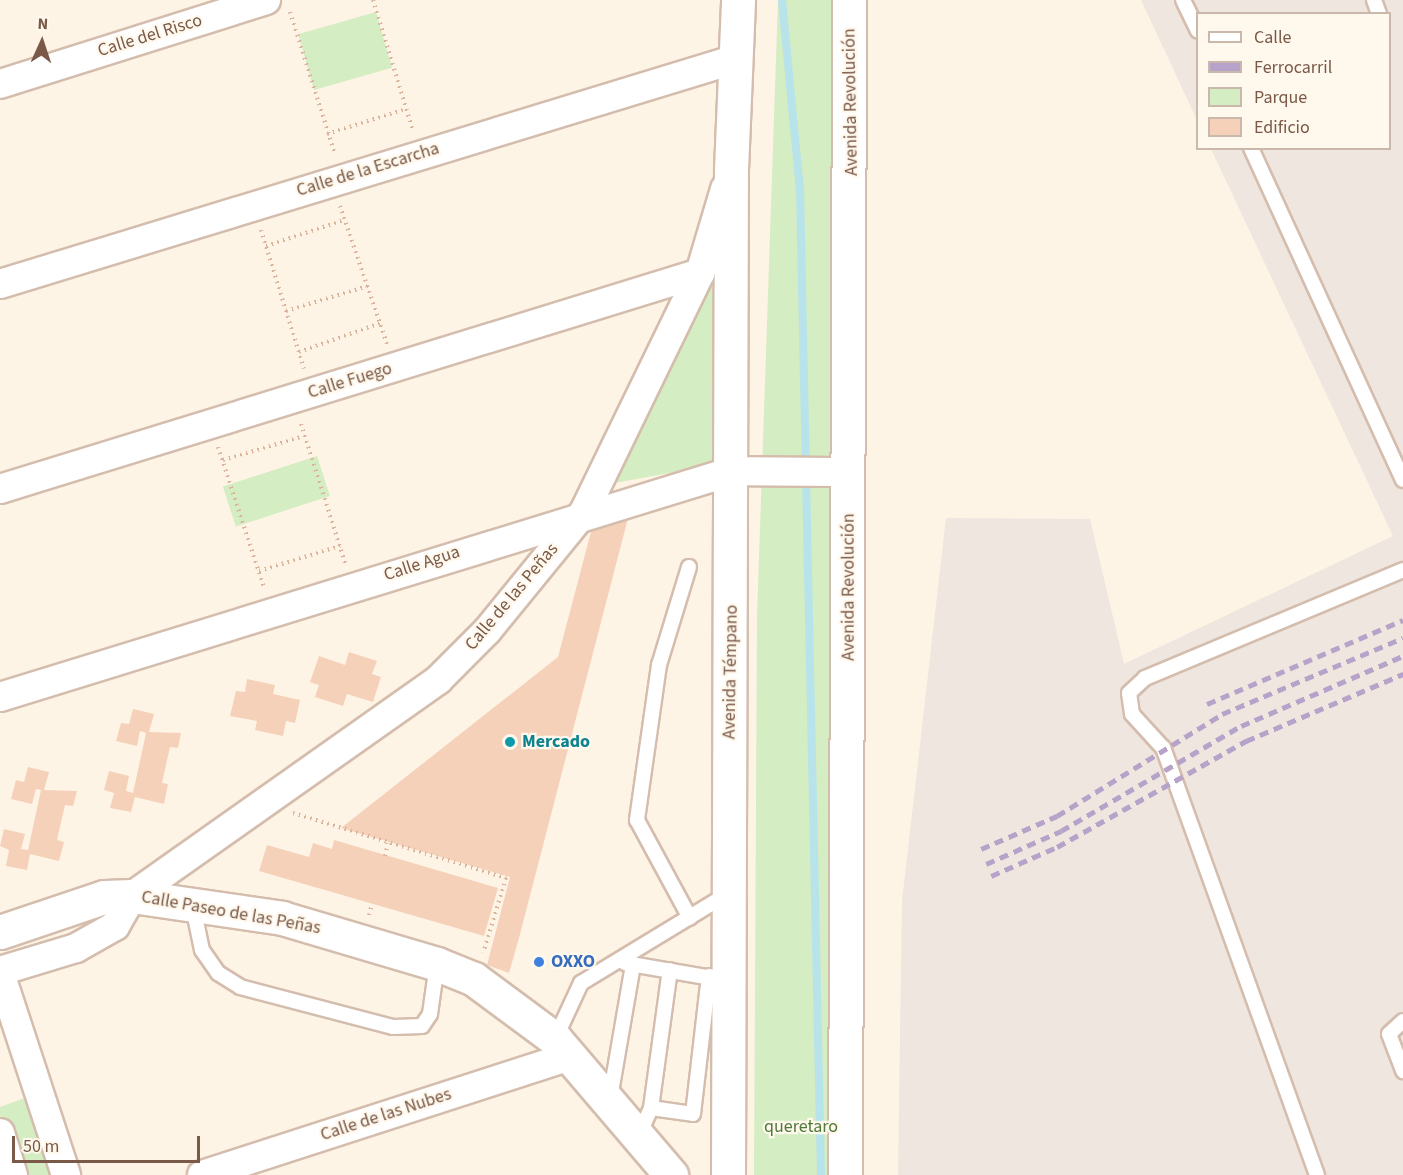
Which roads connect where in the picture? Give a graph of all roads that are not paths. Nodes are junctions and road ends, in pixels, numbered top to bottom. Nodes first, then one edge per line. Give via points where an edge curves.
1 (266, 0) edge
2 (738, 0) edge
3 (849, 0) edge
4 (1183, 0) edge
5 (1196, 29) edge
6 (736, 59) junction
7 (0, 84) edge
8 (1252, 150) edge
9 (731, 169) junction
10 (700, 273) junction
11 (0, 284) edge
12 (733, 471) junction
13 (836, 472) junction
14 (1403, 480) edge
15 (0, 489) edge
16 (584, 512) junction
17 (689, 567) dead end
18 (1403, 570) edge
19 (0, 697) edge
20 (729, 894) junction
21 (132, 896) junction
22 (193, 907) junction
23 (690, 918) junction
24 (0, 932) edge
25 (616, 962) junction
26 (437, 964) junction
27 (633, 965) junction
28 (670, 970) junction
29 (0, 972) edge
30 (718, 979) junction
31 (1403, 1021) edge
32 (563, 1047) junction
33 (1403, 1071) edge
34 (609, 1101) junction
35 (645, 1122) junction
36 (0, 1134) edge
37 (13, 1175) edge
38 (66, 1175) edge
39 (202, 1175) edge
40 (671, 1175) edge
41 (728, 1175) edge
42 (845, 1175) edge
43 (1317, 1175) edge

1 - 7 street, Calle del Risco
2 - 6 main road, Avenida Témpano
3 - 13 main road, Avenida Revolución
4 - 5 lane
6 - 9 main road, Avenida Témpano
6 - 11 street, Calle de la Escarcha via 343,176
8 - 14 lane
9 - 10 street, Calle de las Peñas
9 - 12 main road, Avenida Témpano
10 - 15 street, Calle Fuego
10 - 16 street, Calle de las Peñas
12 - 13 street, Calle Agua via 767,468
12 - 16 street, Calle Agua
12 - 20 main road, Avenida Témpano
13 - 42 main road, Avenida Revolución
16 - 19 street, Calle Agua
16 - 21 street, Calle de las Peñas via 487,630 438,680 268,805
17 - 23 lane via 659,665 637,820
18 - 43 lane via 1145,678 1129,693 1132,714 1163,748
20 - 23 lane
20 - 30 main road, Avenida Témpano
21 - 22 main road, Calle Paseo de las Peñas
21 - 24 main road, Calle Paseo de las Peñas via 104,897
21 - 29 street, Calle Paseo de las Peñas via 115,926 86,944
22 - 26 main road, Calle Paseo de las Peñas via 282,918
22 - 26 lane via 201,950 218,973 240,987 393,1027 422,1026 430,1014
23 - 25 lane
25 - 27 lane
25 - 32 lane via 580,983
26 - 32 main road, Calle Paseo de las Peñas via 474,979
27 - 28 lane
27 - 34 lane
28 - 30 lane
28 - 35 lane
29 - 38 street
30 - 35 lane via 693,1114
30 - 41 main road, Avenida Témpano
31 - 33 lane via 1389,1034
32 - 34 main road, Calle Paseo de las Peñas
32 - 39 street, Calle de las Nubes
34 - 35 main road, Calle Paseo de las Peñas
35 - 40 main road, Calle Paseo de las Peñas
36 - 37 street

